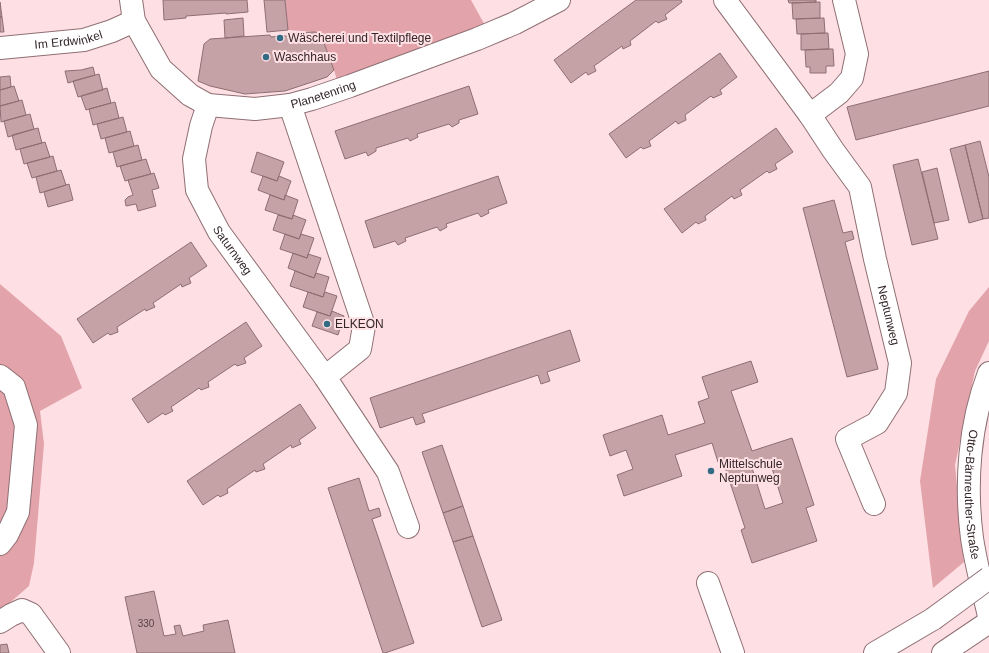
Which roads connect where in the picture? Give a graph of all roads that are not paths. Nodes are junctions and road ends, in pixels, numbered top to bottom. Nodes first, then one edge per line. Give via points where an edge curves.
1 (131, 0) edge
2 (559, 0) edge
3 (725, 0) edge
4 (844, 0) edge
5 (134, 21) junction
6 (0, 48) edge
7 (208, 105) junction
8 (290, 105) junction
9 (810, 115) junction
10 (989, 373) edge
11 (0, 376) edge
12 (324, 377) junction
13 (874, 504) dead end
14 (408, 527) dead end
15 (2, 536) edge
16 (989, 578) edge
17 (708, 583) dead end
18 (989, 616) edge
19 (0, 622) edge
20 (989, 622) edge
21 (59, 653) edge
22 (733, 653) edge
23 (875, 653) edge
24 (943, 653) edge

1 - 5 street, Planetenring
2 - 8 street, Planetenring via 477,39 350,86
3 - 9 street, Neptunweg
4 - 9 street via 857,54 852,78 839,93
5 - 6 street, Im Erdwinkel via 112,32 84,40
5 - 7 street, Planetenring via 160,69 190,95
7 - 8 street, Planetenring via 255,109
7 - 12 street, Saturnweg via 194,159 197,190 218,232
8 - 12 street via 364,326 360,349
9 - 13 street, Neptunweg via 860,187 900,363 896,394 877,423 847,439
10 - 18 street, Otto-Bärnreuther-Straße via 973,434 969,484 972,539
11 - 15 street via 14,387 26,425 18,512
12 - 14 street, Saturnweg via 388,472
16 - 23 street, bridge via 933,619
17 - 22 street
19 - 21 street via 22,610 31,614
20 - 24 street

